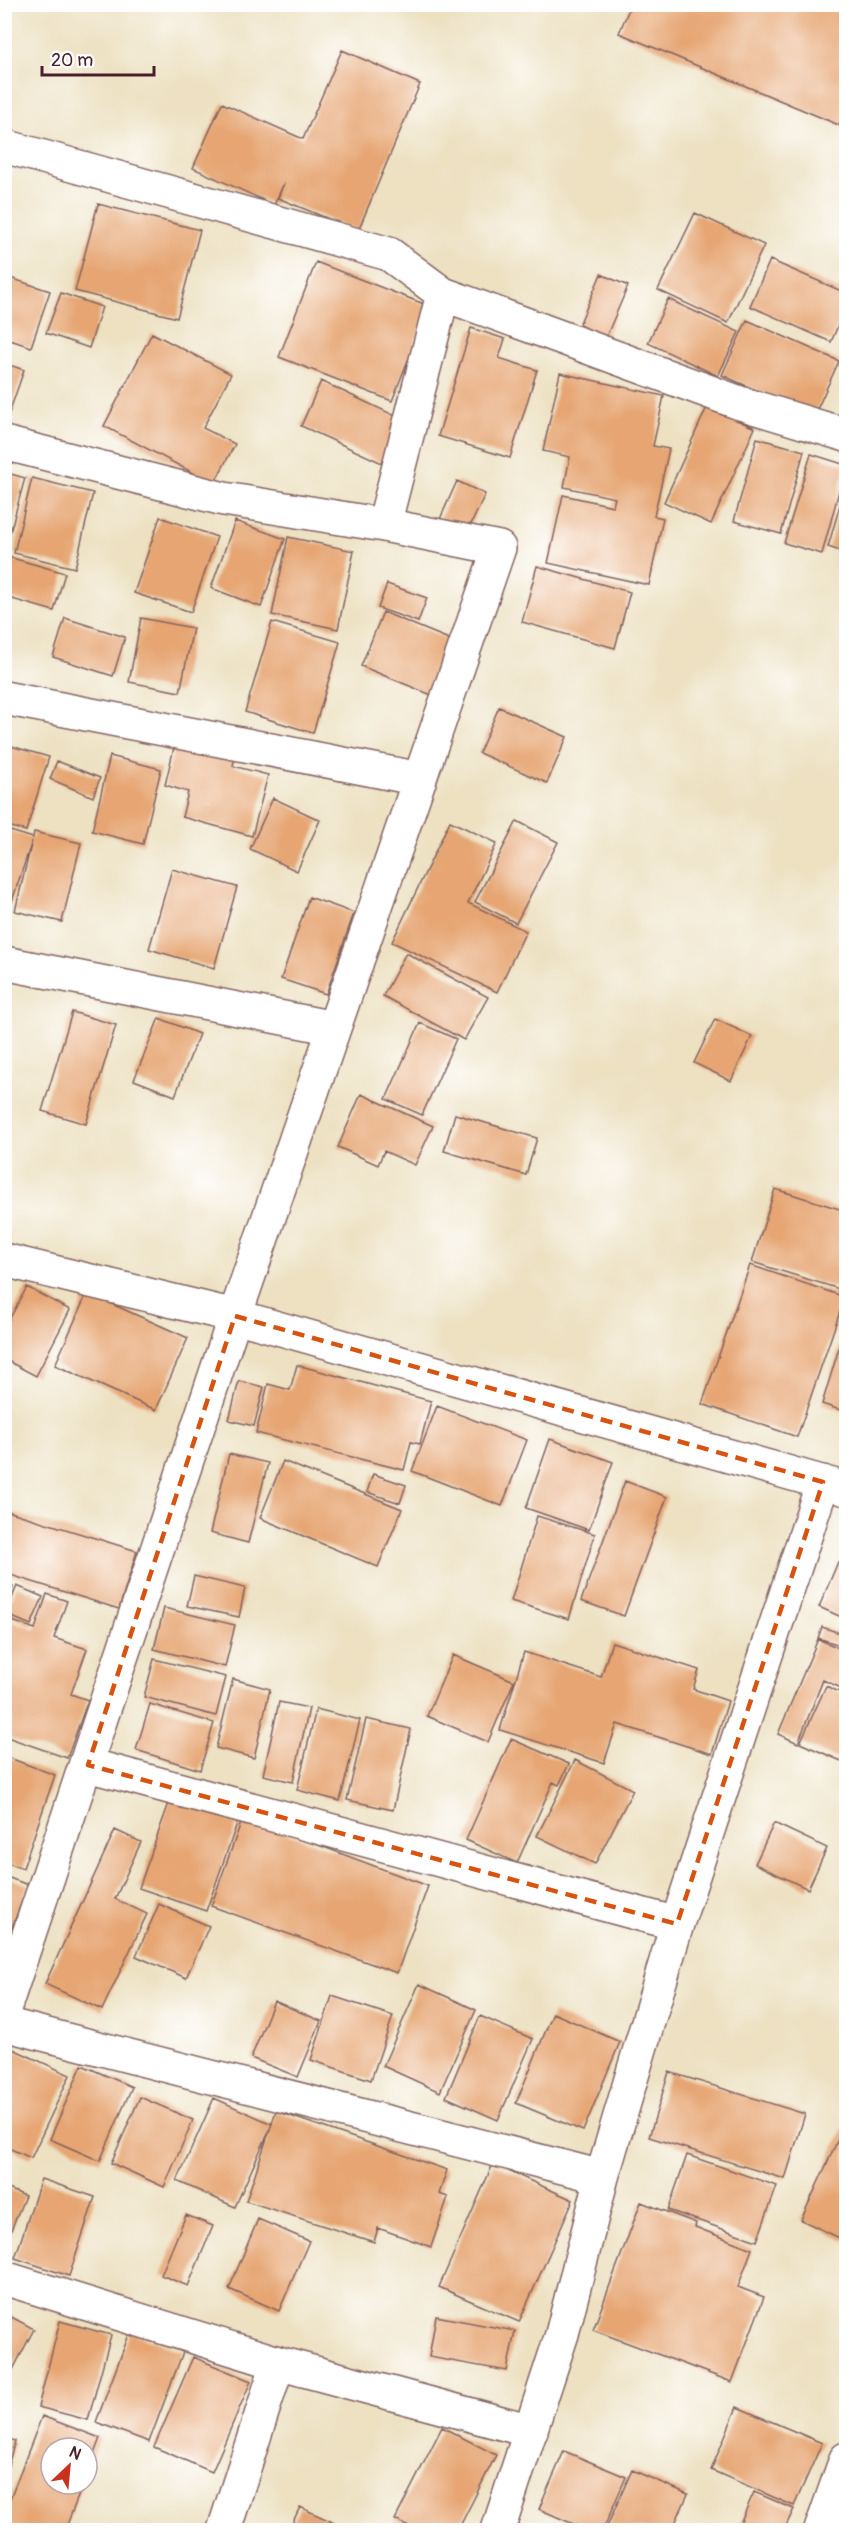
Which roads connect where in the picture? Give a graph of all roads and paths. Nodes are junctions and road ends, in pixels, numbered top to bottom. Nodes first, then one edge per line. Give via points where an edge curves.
1 (4, 146) edge
2 (443, 294) junction
3 (846, 435) edge
4 (4, 443) edge
5 (384, 525) junction
6 (4, 698) edge
7 (420, 779) junction
8 (4, 963) edge
9 (334, 1028) junction
10 (4, 1260) edge
11 (236, 1316) junction
12 (835, 1485) edge
13 (88, 1765) junction
14 (677, 1924) junction
15 (4, 2008) edge
16 (4, 2024) edge
17 (602, 2177) junction
18 (4, 2278) edge
19 (278, 2363) junction
20 (531, 2431) junction
21 (846, 2458) edge
22 (224, 2530) edge
23 (498, 2530) edge
24 (821, 2530) edge

1 - 2 street via 389,254
2 - 3 street via 740,403
2 - 5 street
4 - 5 street via 224,499
5 - 7 street via 499,548
6 - 7 street
7 - 9 street
8 - 9 street
9 - 11 street
10 - 11 street
11 - 12 street
11 - 13 street
12 - 14 street
13 - 14 street
13 - 15 street
14 - 17 street
16 - 17 street
17 - 20 street via 562,2334
18 - 19 street
19 - 20 street
19 - 22 street
20 - 23 street
21 - 24 street

